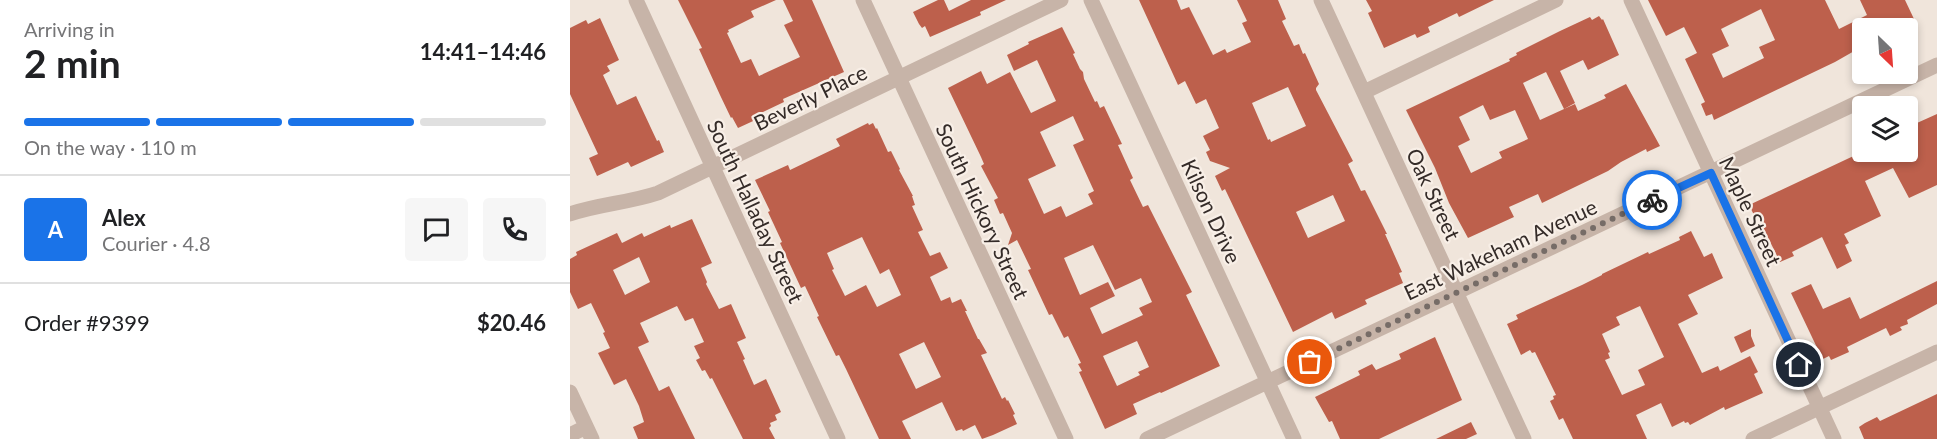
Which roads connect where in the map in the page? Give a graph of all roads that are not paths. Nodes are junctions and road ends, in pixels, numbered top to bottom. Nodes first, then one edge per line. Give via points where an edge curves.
1 (636, 0) edge
2 (863, 0) edge
3 (1061, 0) edge
4 (1091, 0) edge
5 (1321, 0) edge
6 (1556, 0) edge
7 (1631, 0) edge
8 (1937, 64) edge
9 (899, 78) junction
10 (1364, 92) junction
11 (712, 168) junction
12 (1711, 173) junction
13 (570, 214) edge
14 (1456, 292) junction
15 (1937, 352) edge
16 (1268, 382) junction
17 (570, 392) edge
18 (1819, 408) junction
19 (589, 433) edge
20 (570, 435) edge
21 (838, 439) edge
22 (1066, 439) edge
23 (1147, 439) edge
24 (1294, 439) edge
25 (1524, 439) edge
26 (1754, 439) edge
27 (1834, 439) edge

1 - 11 street, South Halladay Street
2 - 9 street, South Hickory Street
3 - 9 street, Beverly Place
4 - 16 street, Kilson Drive
5 - 10 street, Oak Street
6 - 10 street
7 - 12 street, Maple Street
8 - 12 street, East Wakeham Avenue
9 - 11 street, Beverly Place
9 - 22 street, South Hickory Street
10 - 14 street, Oak Street
11 - 13 street, Beverly Place via 658,193
11 - 21 street, South Halladay Street
12 - 14 street, East Wakeham Avenue
12 - 18 street, Maple Street
14 - 16 street, East Wakeham Avenue
14 - 25 street, Oak Street
15 - 18 street
16 - 23 street, East Wakeham Avenue
16 - 24 street, Kilson Drive
17 - 19 street
18 - 26 street
18 - 27 street, Maple Street
19 - 20 street

